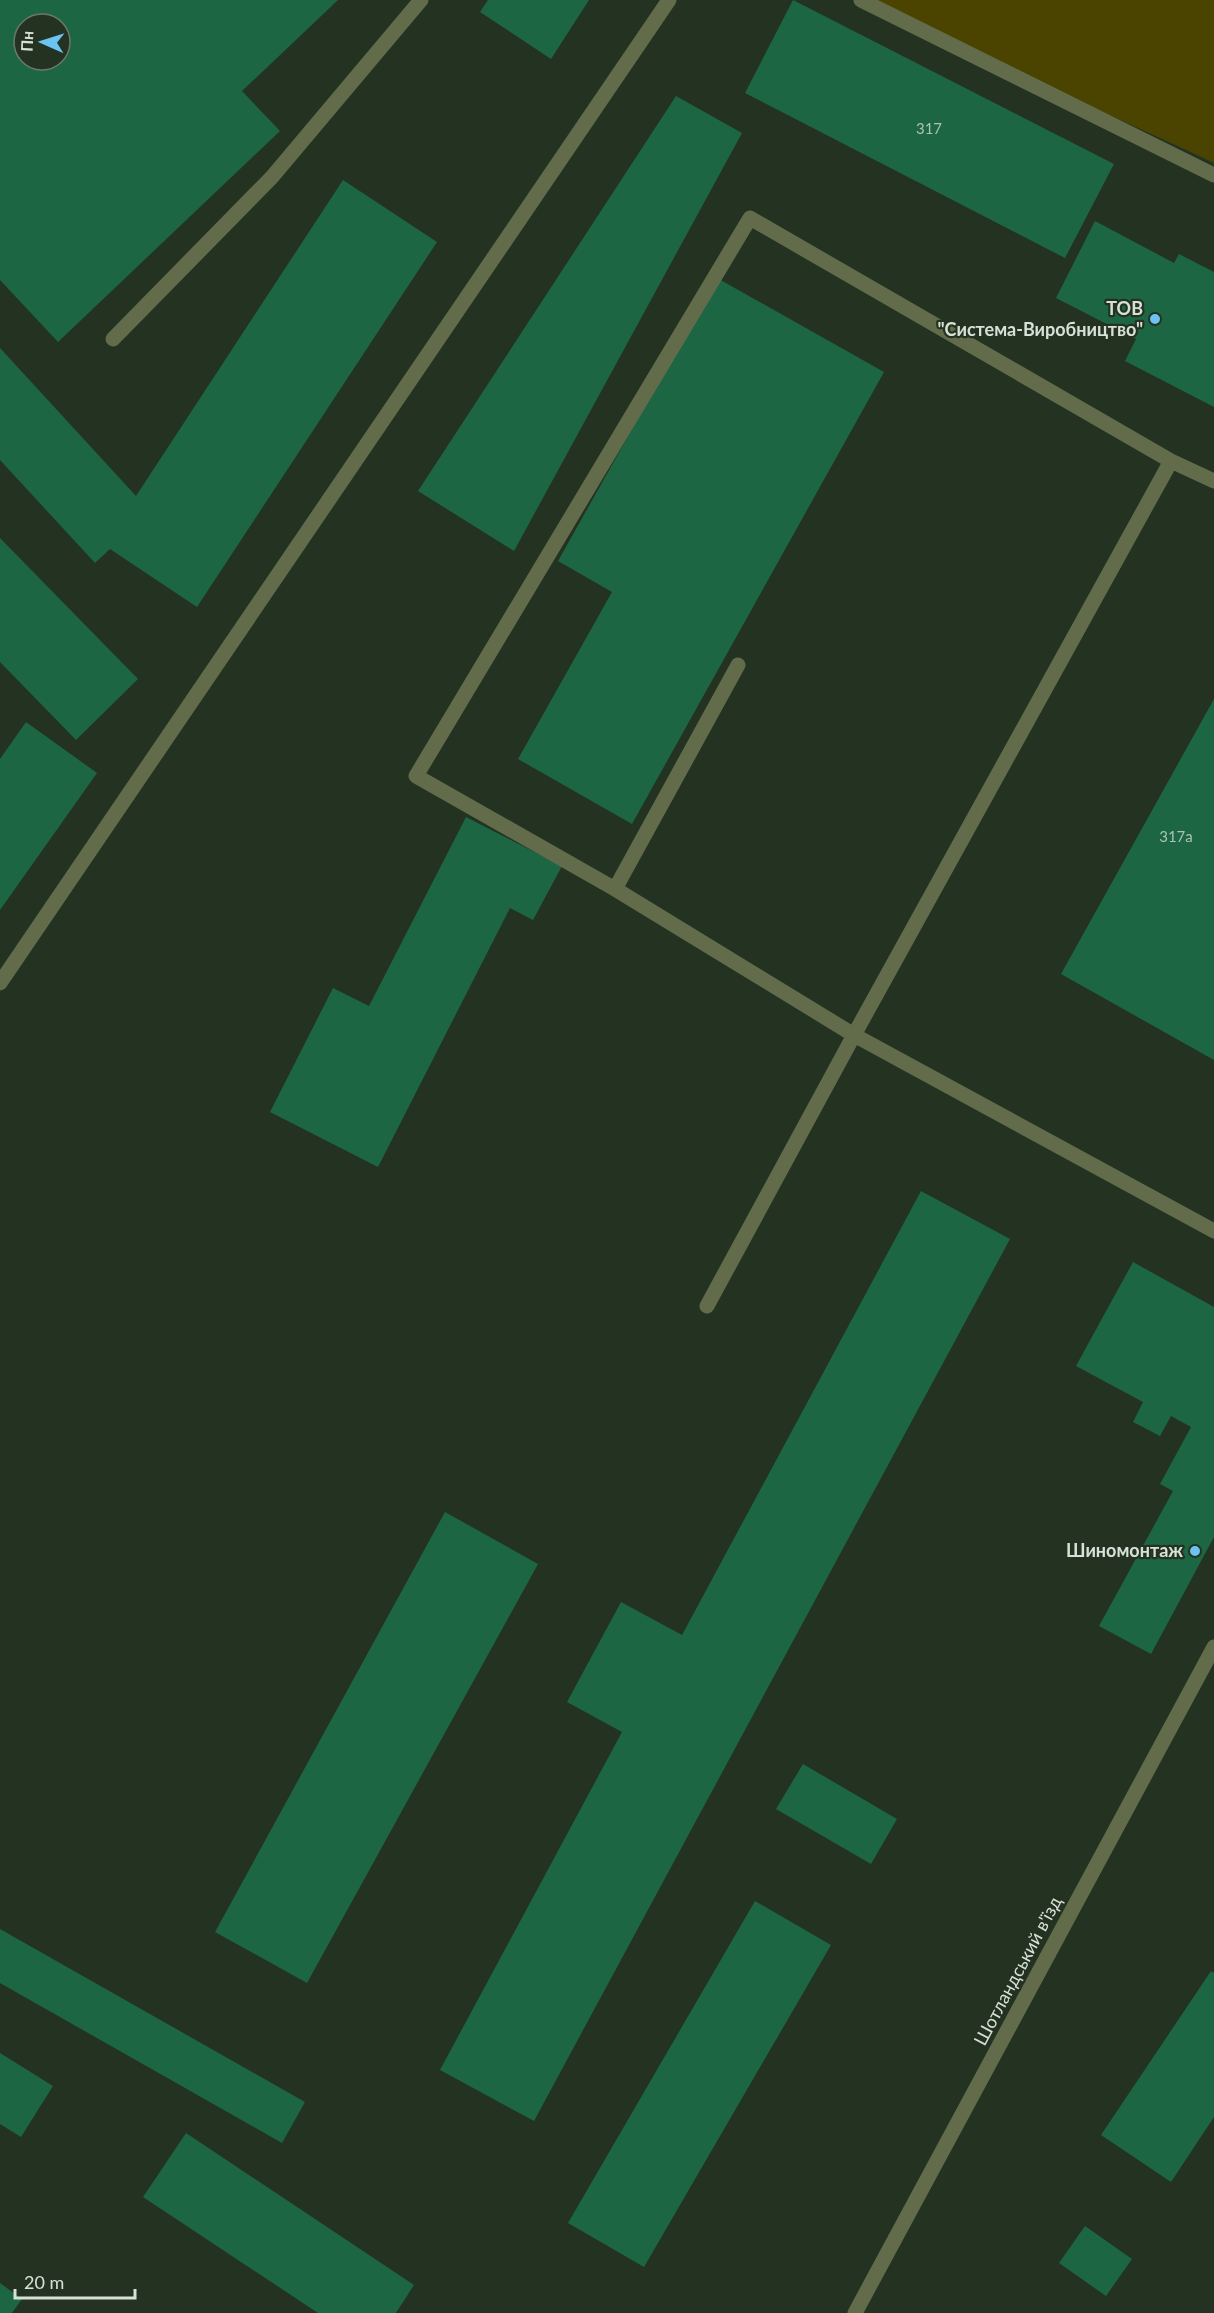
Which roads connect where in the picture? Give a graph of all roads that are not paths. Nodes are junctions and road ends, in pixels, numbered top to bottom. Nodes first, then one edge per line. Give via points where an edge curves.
1 (421, 0) edge
2 (669, 0) edge
3 (861, 0) edge
4 (1214, 175) edge
5 (113, 339) dead end
6 (1171, 461) junction
7 (1214, 481) edge
8 (738, 665) dead end
9 (615, 889) junction
10 (0, 983) edge
11 (854, 1035) junction
12 (1214, 1231) edge
13 (707, 1306) dead end
14 (1214, 1647) edge
15 (855, 2313) edge

1 - 5 street via 272,177
2 - 10 street
3 - 4 street
6 - 7 street
6 - 9 street via 750,218 416,776
6 - 11 street
8 - 9 street
9 - 11 street
11 - 12 street
11 - 13 street
14 - 15 street, Шотландський в'їзд

